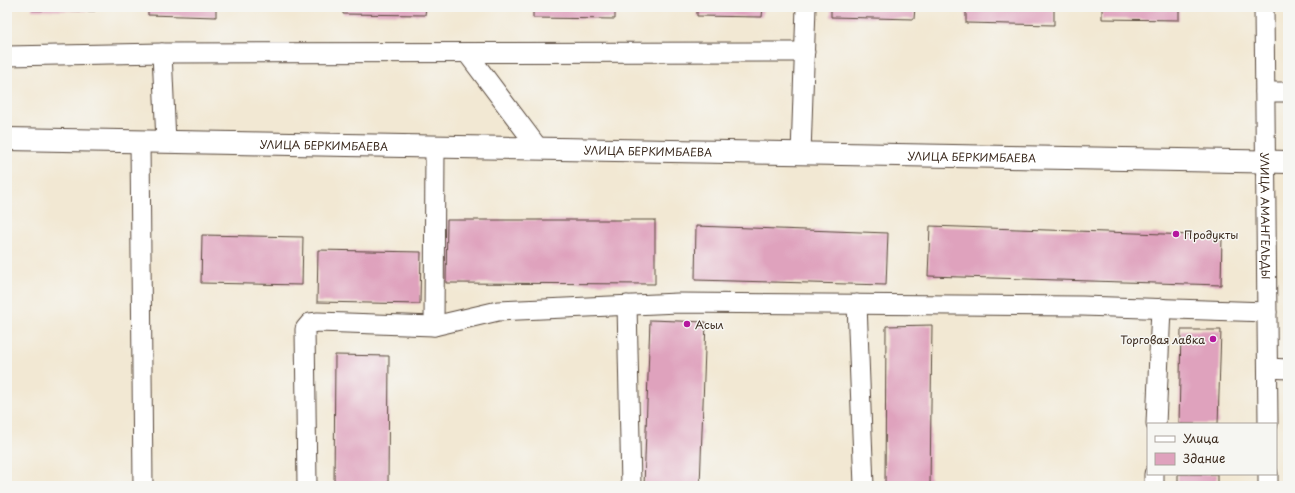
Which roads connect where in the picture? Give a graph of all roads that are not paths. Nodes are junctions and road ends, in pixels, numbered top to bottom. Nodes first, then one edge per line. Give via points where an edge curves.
1 (806, 7) edge
2 (1264, 7) edge
3 (162, 52) junction
4 (805, 52) junction
5 (467, 53) junction
6 (7, 56) edge
7 (1265, 92) junction
8 (1288, 92) edge
9 (7, 139) edge
10 (140, 142) junction
11 (166, 142) junction
12 (436, 147) junction
13 (539, 149) junction
14 (801, 153) junction
15 (1266, 162) junction
16 (1288, 162) edge
17 (857, 304) junction
18 (627, 305) junction
19 (1161, 308) junction
20 (1267, 312) junction
21 (434, 326) junction
22 (1268, 368) junction
23 (1288, 369) edge
24 (1156, 423) edge
25 (1268, 423) edge
26 (1154, 475) edge
27 (1268, 475) edge
28 (142, 486) edge
29 (307, 486) edge
30 (632, 486) edge
31 (864, 486) edge
32 (1154, 486) edge
33 (1268, 486) edge

1 - 4 street
2 - 7 street, УЛИЦА АМАНГЕЛЬДЫ
3 - 5 street
3 - 6 street
3 - 11 street
4 - 5 street
4 - 14 street
5 - 13 street
7 - 8 street
7 - 15 street, УЛИЦА АМАНГЕЛЬДЫ
9 - 10 street, УЛИЦА БЕРКИМБАЕВА
10 - 11 street, УЛИЦА БЕРКИМБАЕВА
10 - 28 street
11 - 12 street, УЛИЦА БЕРКИМБАЕВА
12 - 13 street, УЛИЦА БЕРКИМБАЕВА
12 - 21 street
13 - 14 street, УЛИЦА БЕРКИМБАЕВА
14 - 15 street, УЛИЦА БЕРКИМБАЕВА
15 - 16 street, УЛИЦА БЕРКИМБАЕВА
15 - 20 street, УЛИЦА АМАНГЕЛЬДЫ
17 - 18 street
17 - 19 street
17 - 31 street
18 - 21 street via 498,311
18 - 30 street
19 - 20 street
19 - 24 street
20 - 22 street, УЛИЦА АМАНГЕЛЬДЫ
21 - 29 street via 310,323 305,329
22 - 23 street
22 - 25 street, УЛИЦА АМАНГЕЛЬДЫ
26 - 32 street
27 - 33 street

